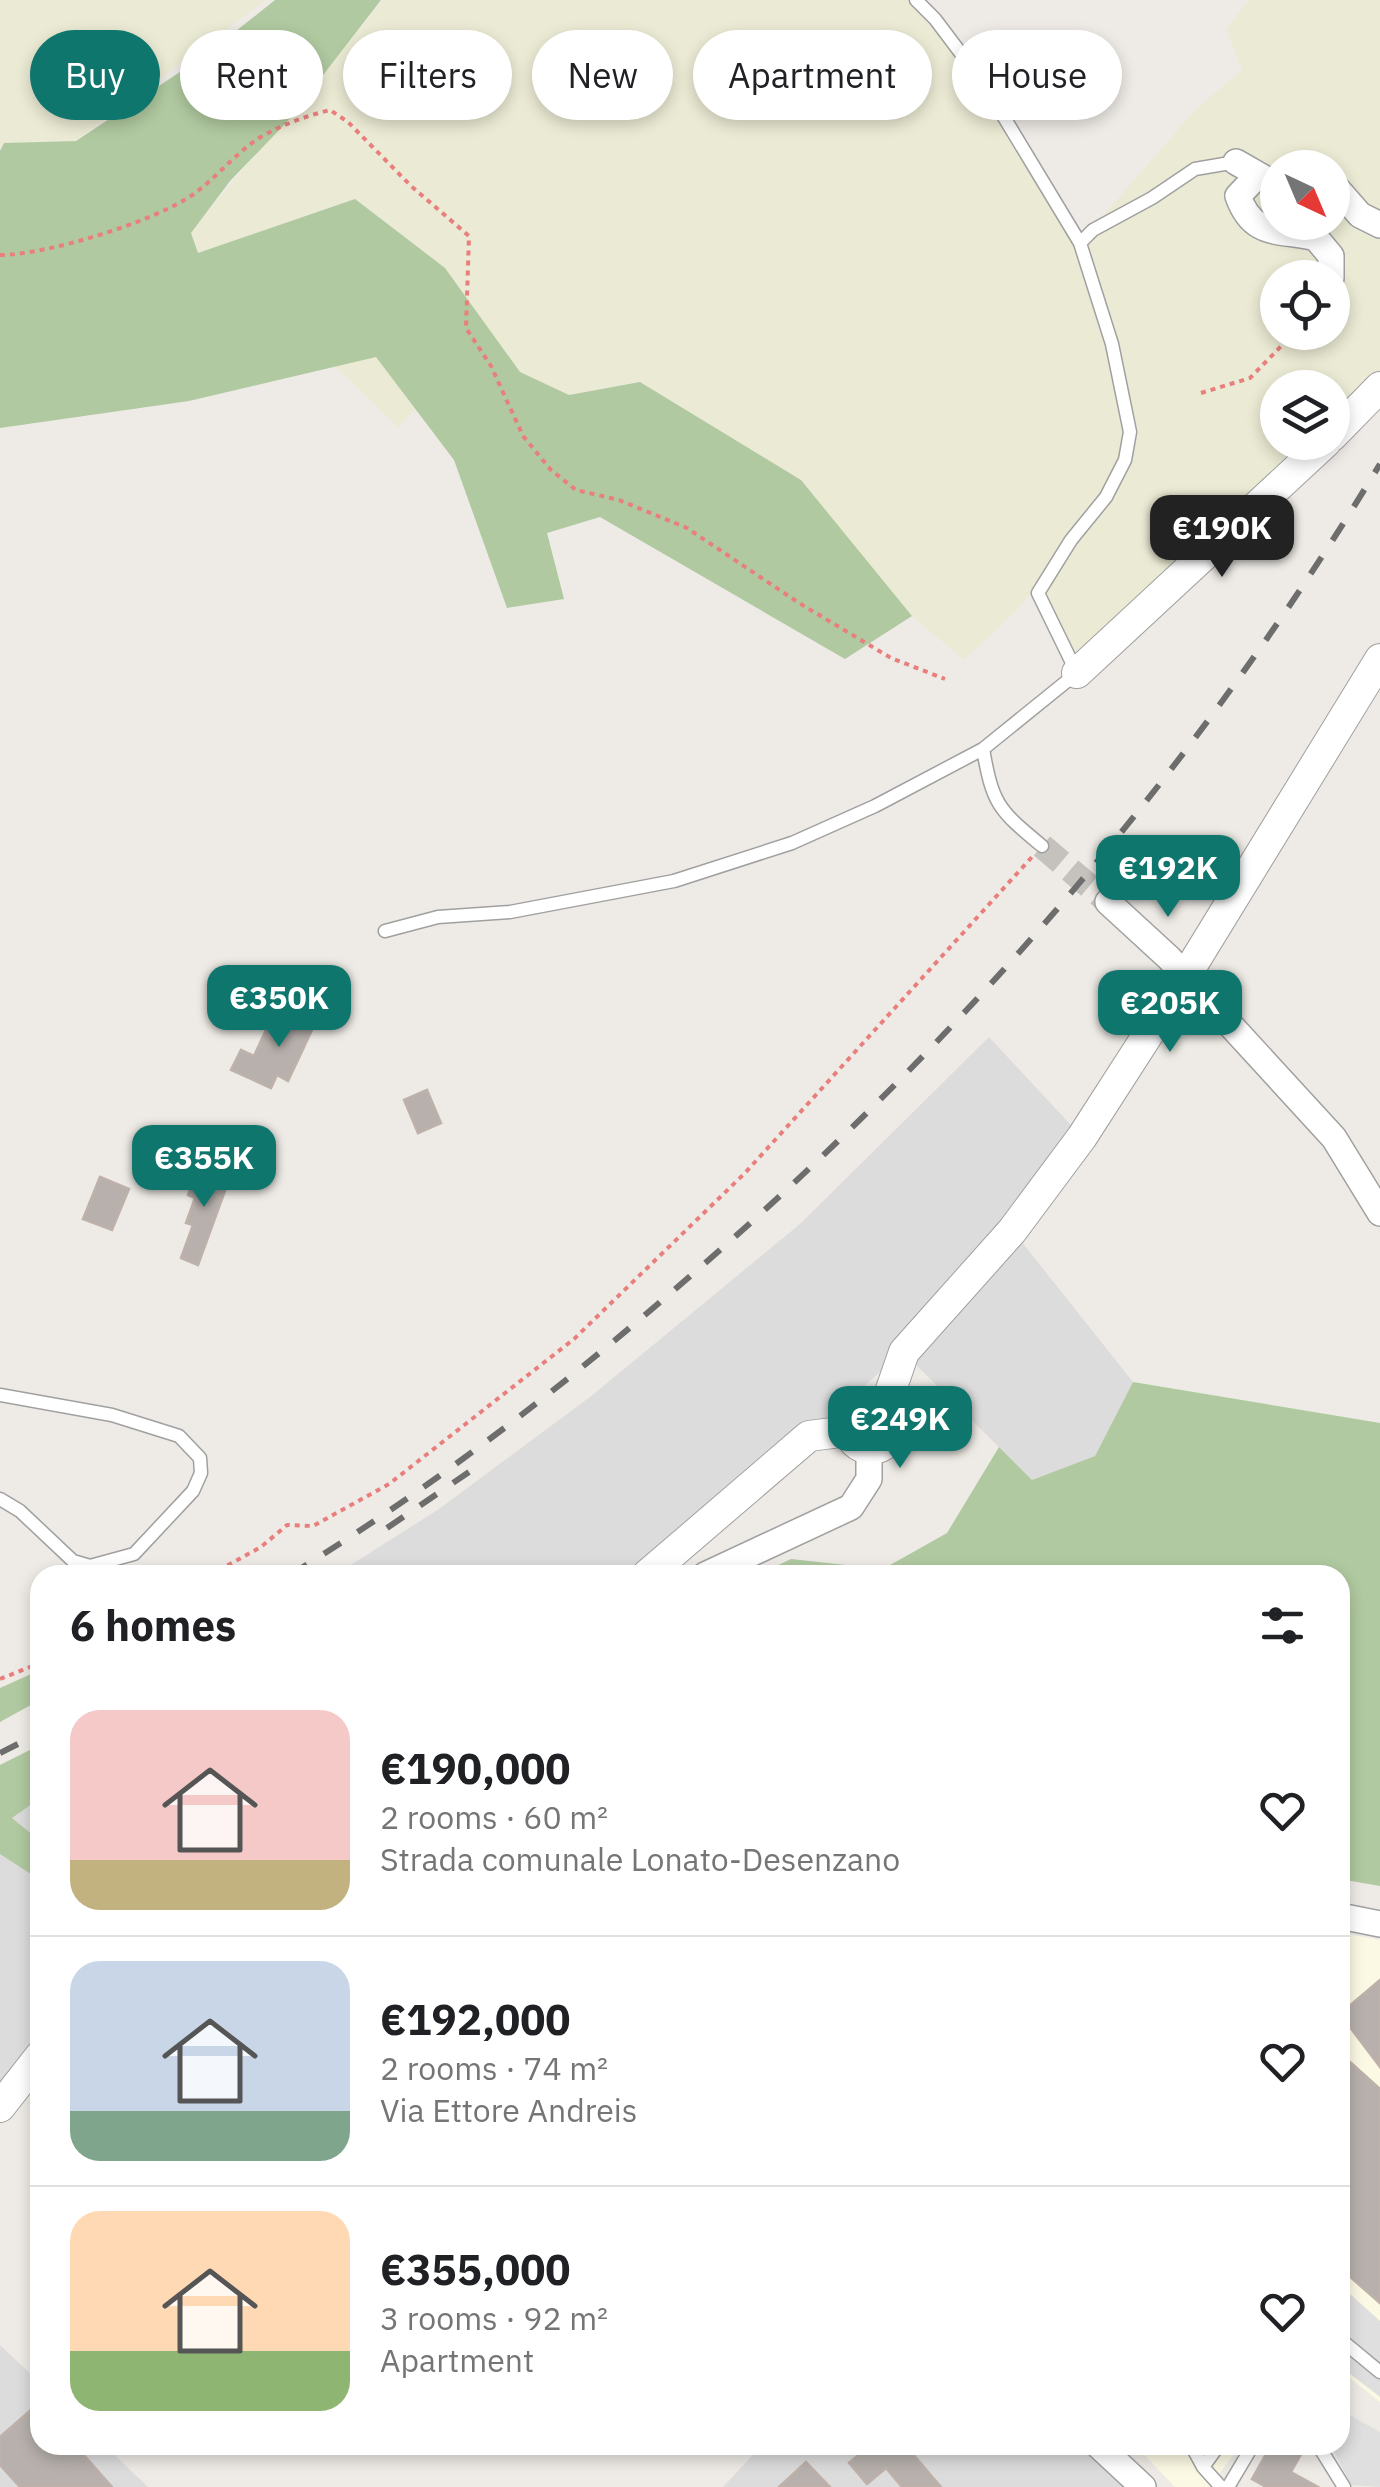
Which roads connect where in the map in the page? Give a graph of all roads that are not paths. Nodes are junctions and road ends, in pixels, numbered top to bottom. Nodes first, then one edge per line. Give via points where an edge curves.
1 (916, 0) edge
2 (1257, 175) edge
3 (1350, 203) edge
4 (1380, 225) edge
5 (1080, 243) junction
6 (1331, 260) edge
7 (1380, 387) edge
8 (1350, 418) edge
9 (1307, 460) edge
10 (1380, 660) edge
11 (1077, 673) junction
12 (983, 749) junction
13 (1042, 846) tunnel mouth
14 (1108, 902) tunnel mouth
15 (385, 931) dead end
16 (1185, 978) junction
17 (1380, 1214) edge
18 (0, 1395) edge
19 (859, 1440) junction
20 (1, 1504) edge
21 (87, 1565) edge
22 (94, 1565) edge
23 (659, 1565) edge
24 (726, 1565) edge
25 (1350, 1918) edge
26 (1380, 1924) edge
27 (30, 2069) edge
28 (0, 2107) edge
29 (1350, 2347) edge
30 (1380, 2372) edge
31 (1109, 2455) edge
32 (1197, 2455) edge
33 (1213, 2455) edge
34 (1246, 2455) edge
35 (1324, 2455) edge
36 (1204, 2467) junction
37 (1143, 2487) edge
38 (1225, 2487) edge
39 (1344, 2487) edge

1 - 5 lane via 984,84
2 - 5 lane via 1194,169
2 - 6 street via 1238,196 1246,218 1261,229 1316,238
3 - 4 street
5 - 11 lane via 1112,344 1130,432 1125,460 1106,496 1038,593
7 - 8 street
9 - 11 street
10 - 16 street
11 - 12 lane
12 - 13 lane via 990,790 1006,816
12 - 15 lane via 792,843 674,881
14 - 16 street
16 - 17 street via 1334,1138
16 - 19 street via 1012,1232 904,1352 885,1406 858,1406 848,1422
18 - 22 lane via 112,1415 179,1436 200,1458 193,1491 134,1554
19 - 23 street via 809,1436
19 - 24 street via 869,1479 851,1507
20 - 21 lane via 20,1511 73,1561
25 - 26 street
27 - 28 street
29 - 30 lane
31 - 37 street
32 - 36 lane
33 - 36 lane
34 - 38 lane
35 - 39 lane
36 - 38 lane

